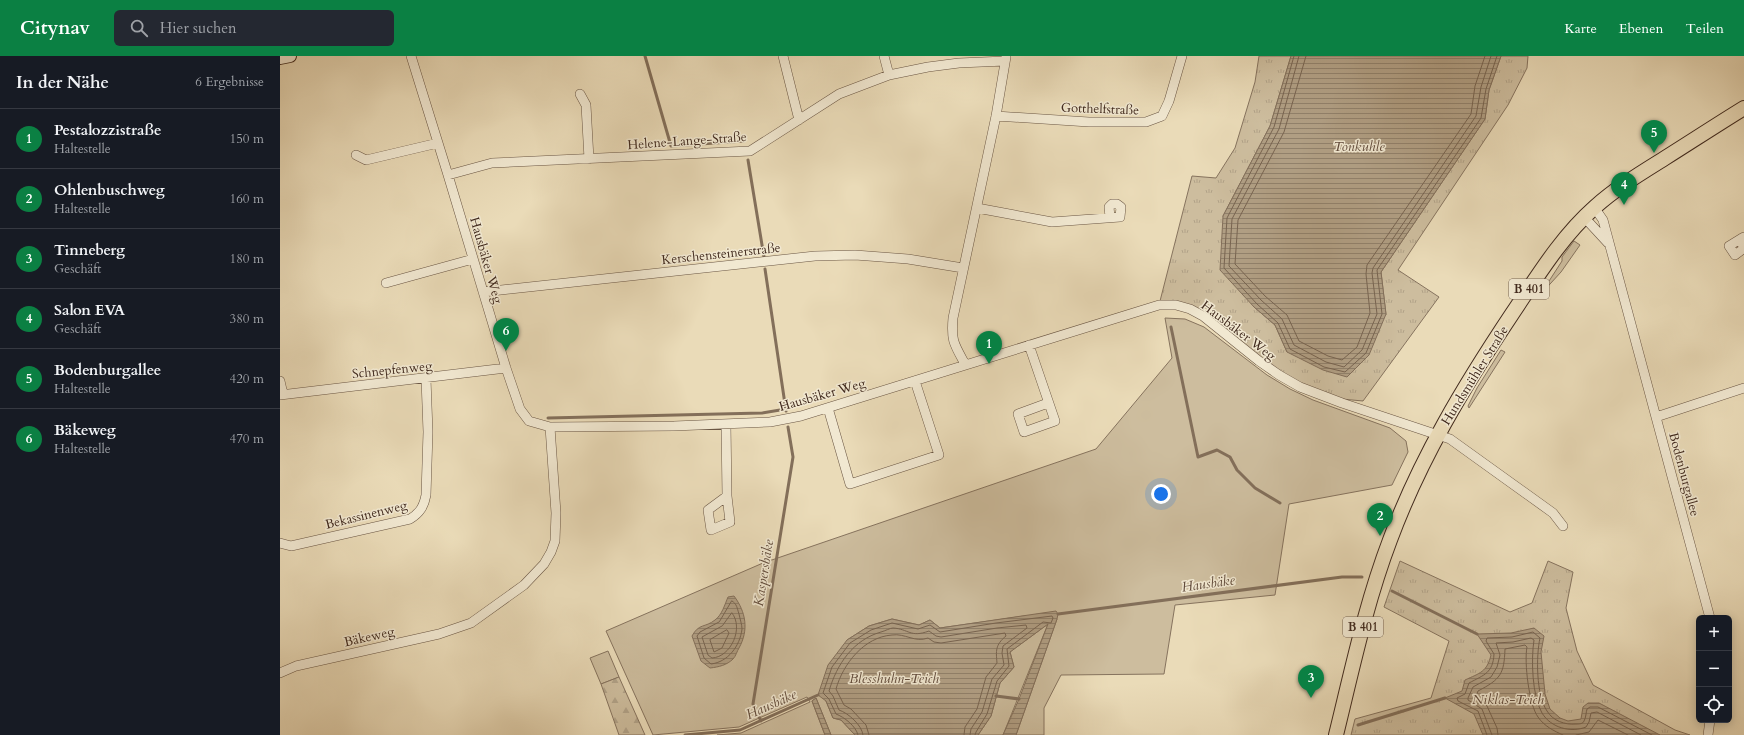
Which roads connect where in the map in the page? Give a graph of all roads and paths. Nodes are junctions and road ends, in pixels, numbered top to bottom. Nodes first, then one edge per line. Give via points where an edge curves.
1 (411, 56) edge
2 (782, 56) edge
3 (884, 56) edge
4 (1182, 56) edge
5 (1006, 59) edge
6 (889, 75) junction
7 (580, 94) dead end
8 (1744, 109) edge
9 (996, 116) junction
10 (799, 120) junction
11 (438, 143) junction
12 (356, 155) dead end
13 (589, 159) junction
14 (448, 174) junction
15 (1594, 207) junction
16 (977, 208) junction
17 (1110, 217) dead end
18 (1584, 217) junction
19 (1609, 244) junction
20 (473, 259) junction
21 (963, 268) junction
22 (386, 283) dead end
23 (482, 292) junction
24 (1029, 345) junction
25 (965, 364) junction
26 (506, 368) junction
27 (426, 379) junction
28 (280, 381) edge
29 (915, 381) junction
30 (1744, 388) edge
31 (282, 395) edge
32 (1048, 403) dead end
33 (828, 408) junction
34 (1656, 417) junction
35 (726, 424) junction
36 (550, 428) junction
37 (1437, 435) junction
38 (727, 496) dead end
39 (1563, 526) dead end
40 (280, 543) edge
41 (1709, 615) edge
42 (280, 673) edge
43 (1710, 723) edge
44 (1336, 735) edge
45 (1708, 735) edge

1 - 11 street, Hausbäker Weg
2 - 10 street
3 - 6 street
4 - 9 street, Gotthelfstraße via 1162,116 1146,122 1089,122
5 - 6 street, Helene-Lange-Straße via 928,67
5 - 9 street
6 - 10 street, Helene-Lange-Straße via 839,94
7 - 13 street via 586,105
8 - 15 main road, Hundsmühler Straße / B 401 via 1622,186
9 - 16 street
10 - 13 street, Helene-Lange-Straße via 750,151
11 - 12 street via 366,160
11 - 14 street, Hausbäker Weg
13 - 14 street, Helene-Lange-Straße via 492,163
14 - 20 street, Hausbäker Weg
15 - 18 main road, Hundsmühler Straße / B 401
15 - 19 street, Bodenburgallee via 1603,220
16 - 17 street via 1052,222
16 - 21 street
18 - 19 street, Bodenburgallee
18 - 37 main road, Hundsmühler Straße / B 401 via 1543,268
19 - 34 street, Bodenburgallee
20 - 22 street
20 - 23 street, Hausbäker Weg
21 - 23 street, Kerschensteinerstraße via 908,258 829,255
21 - 25 street via 951,335
23 - 26 street, Hausbäker Weg
24 - 25 street, Hausbäker Weg
24 - 32 street
24 - 37 street, Hausbäker Weg via 1158,305 1176,305 1203,316 1279,375 1300,387
25 - 29 street, Hausbäker Weg
26 - 27 street, Schnepfenweg
26 - 36 street, Hausbäker Weg via 524,416 529,421
27 - 31 street, Schnepfenweg
27 - 40 street, Bekassinenweg via 426,494 420,510 410,518 387,524 291,546
28 - 31 street
29 - 33 street, Hausbäker Weg
29 - 33 street via 939,455 850,484
30 - 34 street
33 - 35 street, Hausbäker Weg via 770,422
34 - 41 street, Bodenburgallee
35 - 36 street, Hausbäker Weg
35 - 38 street
36 - 42 street, Bäkeweg via 556,513 555,541 544,564 524,585 471,623 439,634 296,666
37 - 39 street, Hausbäker Weg via 1450,439 1519,488 1553,513
37 - 44 main road, Hundsmühler Straße / B 401 via 1408,497 1382,564
43 - 45 street

